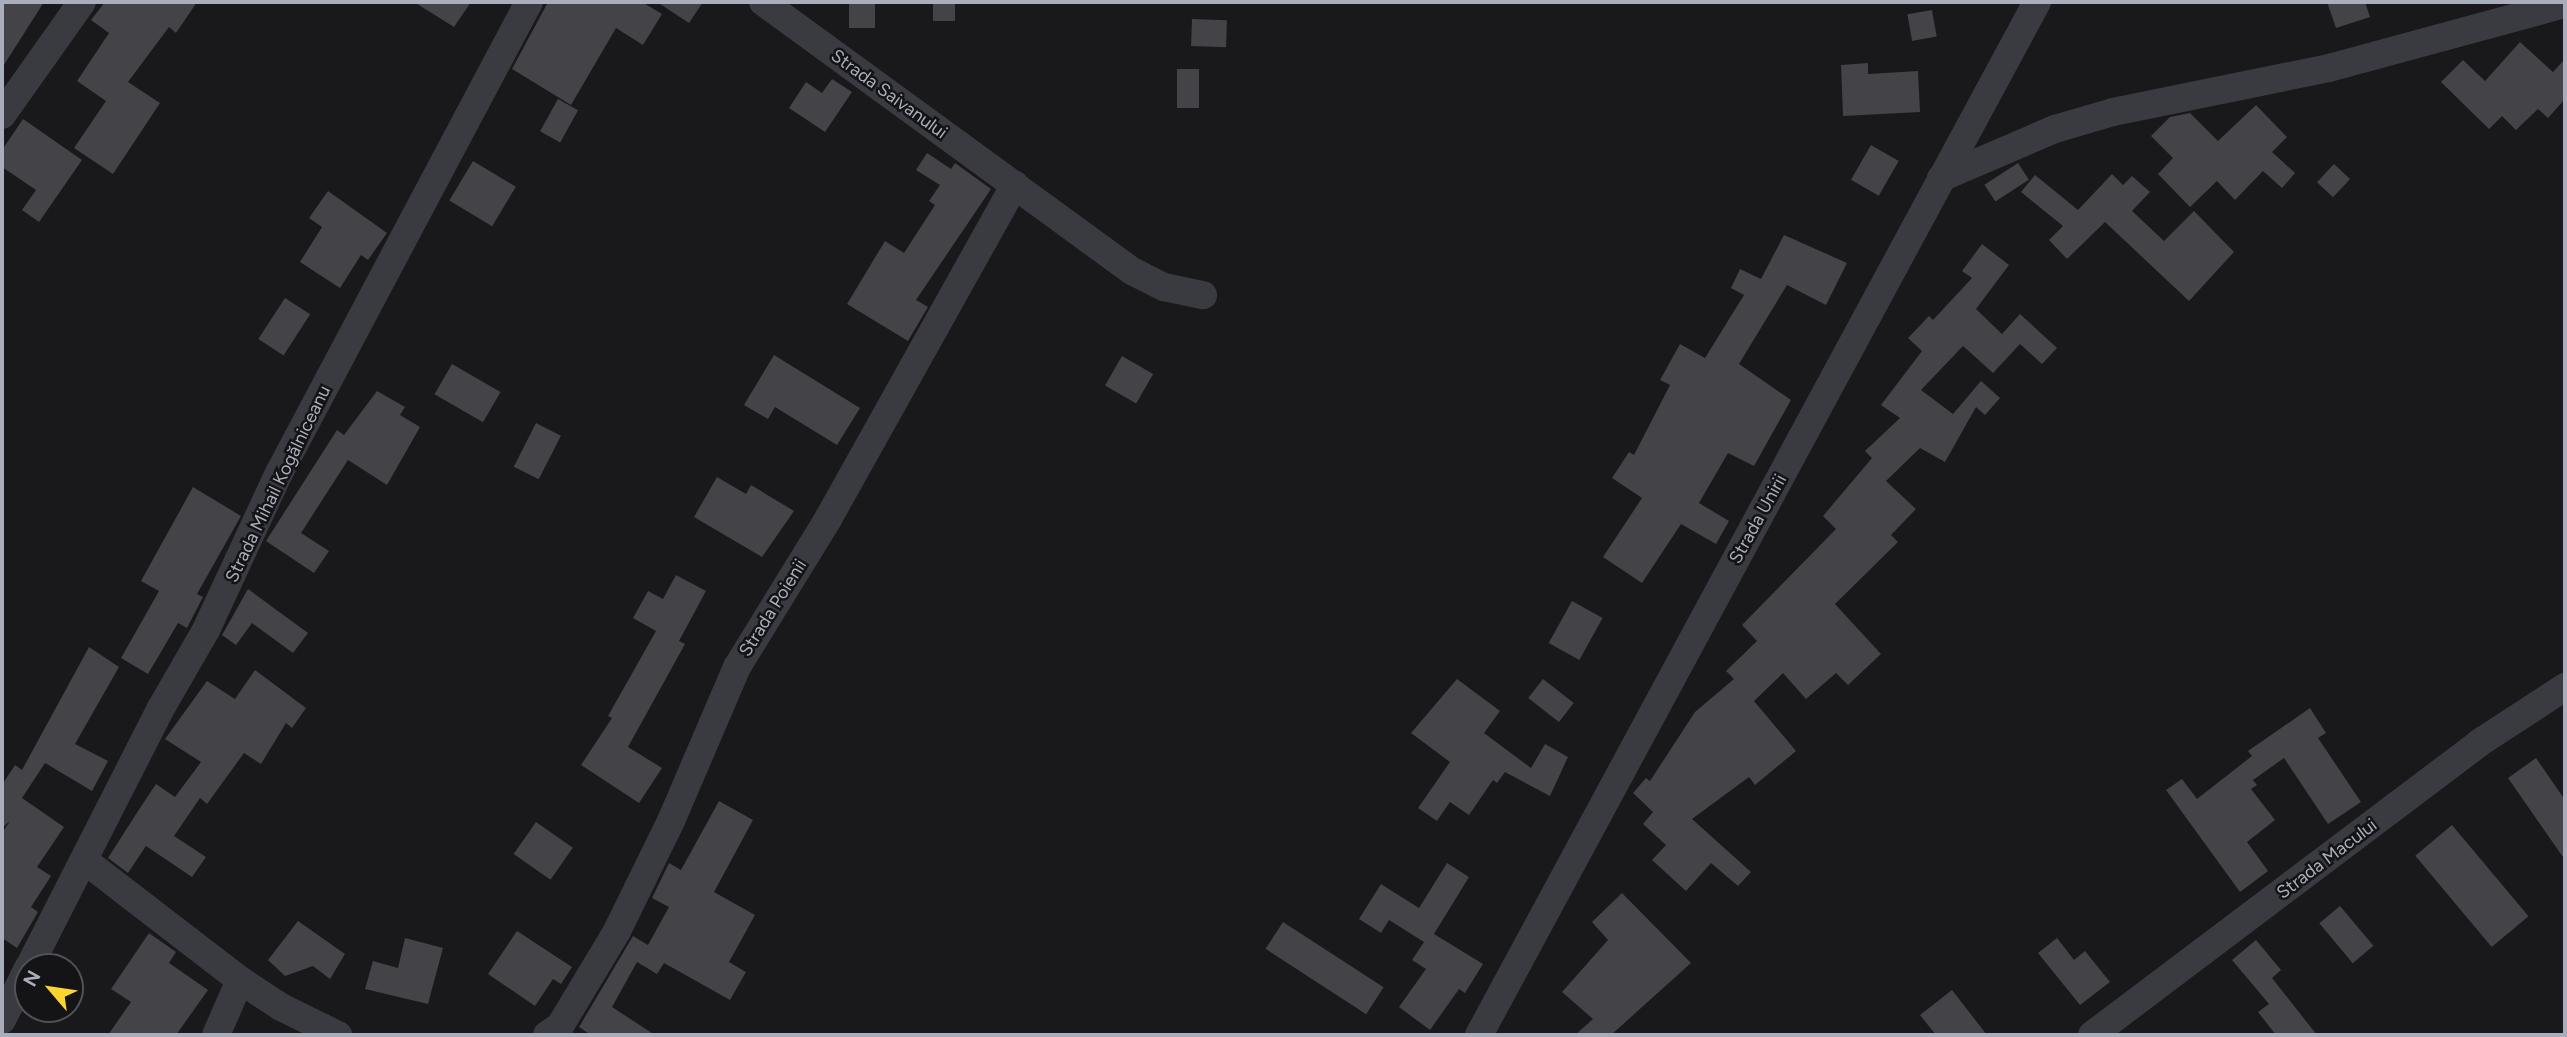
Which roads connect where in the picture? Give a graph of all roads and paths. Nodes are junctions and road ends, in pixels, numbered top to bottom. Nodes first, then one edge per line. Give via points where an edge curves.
1 (82, 2) edge
2 (529, 2) edge
3 (763, 2) edge
4 (2037, 2) edge
5 (2565, 4) edge
6 (4, 106) edge
7 (1941, 178) junction
8 (1015, 186) junction
9 (1203, 295) dead end
10 (2565, 687) edge
11 (84, 860) junction
12 (36, 953) edge
13 (240, 980) junction
14 (14, 996) edge
15 (2, 1020) edge
16 (216, 1035) edge
17 (338, 1035) edge
18 (547, 1035) edge
19 (1479, 1035) edge
20 (2092, 1035) edge

1 - 6 street
2 - 11 street, Strada Mihail Kogălniceanu via 279,473 206,630
3 - 8 street, Strada Saivanului
4 - 7 street, Strada Unirii
5 - 7 street via 2329,68 2113,111 2055,129
7 - 19 street, Strada Unirii
8 - 9 street, Strada Saivanului via 1132,271 1164,287
8 - 18 street, Strada Poienii via 828,519 737,667 671,821 617,931 560,1026
10 - 20 street, Strada Macului via 2479,743
11 - 12 street, Strada Mihail Kogălniceanu
11 - 13 street
13 - 16 street
13 - 17 street
14 - 15 street, Strada Mihail Kogălniceanu

